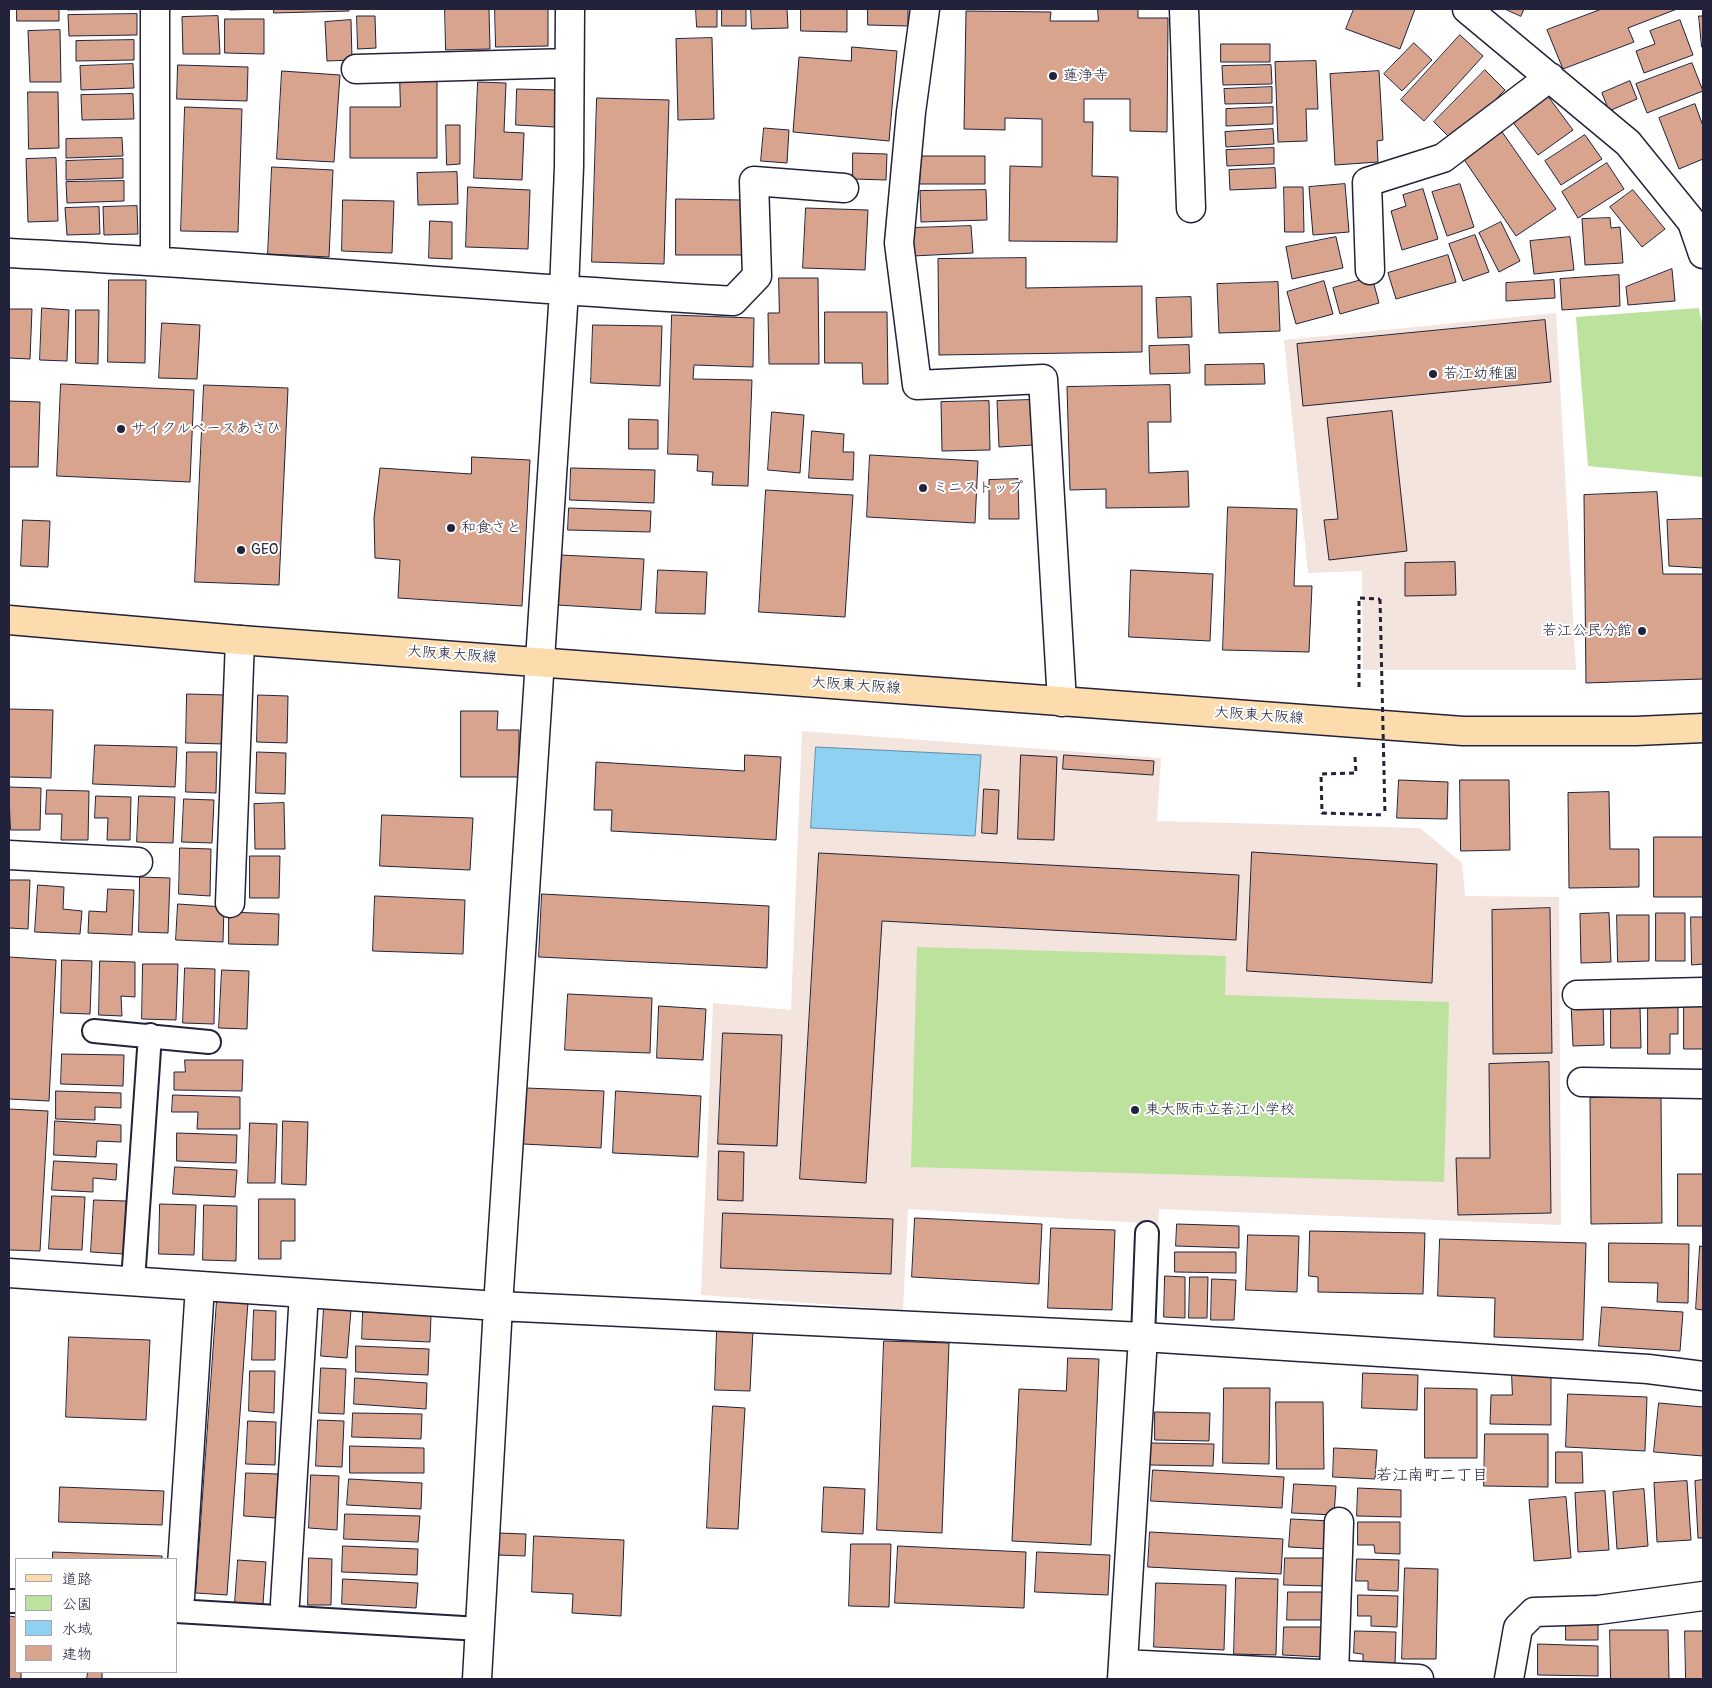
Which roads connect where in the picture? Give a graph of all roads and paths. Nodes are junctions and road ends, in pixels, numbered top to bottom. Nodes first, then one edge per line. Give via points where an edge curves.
1 (154, 9) edge
2 (570, 9) edge
3 (925, 9) edge
4 (1184, 9) edge
5 (1467, 9) edge
6 (570, 62) junction
7 (356, 69) dead end
8 (1550, 77) junction
9 (844, 188) dead end
10 (1191, 208) dead end
11 (9, 253) edge
12 (1703, 254) edge
13 (155, 260) junction
14 (1370, 270) dead end
15 (564, 291) junction
16 (9, 620) edge
17 (240, 640) junction
18 (540, 661) junction
19 (1359, 688) dead end
20 (1062, 702) junction
21 (1703, 728) edge
22 (1356, 773) dead end
23 (9, 855) edge
24 (138, 862) dead end
25 (230, 903) dead end
26 (1703, 992) edge
27 (1577, 995) dead end
28 (94, 1031) dead end
29 (150, 1036) junction
30 (208, 1042) dead end
31 (1582, 1082) dead end
32 (1703, 1084) edge
33 (1147, 1233) dead end
34 (9, 1273) edge
35 (133, 1281) junction
36 (200, 1286) junction
37 (304, 1293) junction
38 (498, 1306) junction
39 (1143, 1337) junction
40 (1703, 1376) edge
41 (1339, 1522) dead end
42 (1703, 1596) edge
43 (285, 1603) dead end
44 (178, 1604) edge
45 (480, 1630) junction
46 (1123, 1671) edge
47 (1334, 1675) junction
48 (477, 1679) edge
49 (1419, 1679) edge
50 (1509, 1679) edge

1 - 13 street
2 - 6 street
3 - 20 street via 910,112 899,243 917,386 1043,379
4 - 10 street
5 - 8 street
6 - 7 street
6 - 15 street
8 - 12 street via 1628,143 1692,222
8 - 14 street via 1444,158 1367,182
9 - 15 street via 754,181 757,276 733,301
11 - 13 street
13 - 15 street
15 - 18 street
16 - 17 main road, 大阪東大阪線
17 - 18 main road, 大阪東大阪線
17 - 25 street
18 - 20 main road, 大阪東大阪線
18 - 38 street
19 - 22 path, bridge via 1359,598 1380,599 1385,815 1322,813 1322,774
20 - 21 main road, 大阪東大阪線 via 1463,731
23 - 24 street
26 - 27 street
28 - 29 lane
29 - 30 lane
29 - 35 lane
31 - 32 street
33 - 39 lane
34 - 35 street
35 - 36 street
36 - 37 street
36 - 44 street
37 - 38 street
37 - 43 street
38 - 39 street
38 - 45 street
39 - 40 street via 1648,1369
39 - 46 street
41 - 47 street
42 - 50 street via 1598,1610 1534,1612 1518,1628
44 - 45 lane
45 - 48 street
46 - 47 street
47 - 49 street

